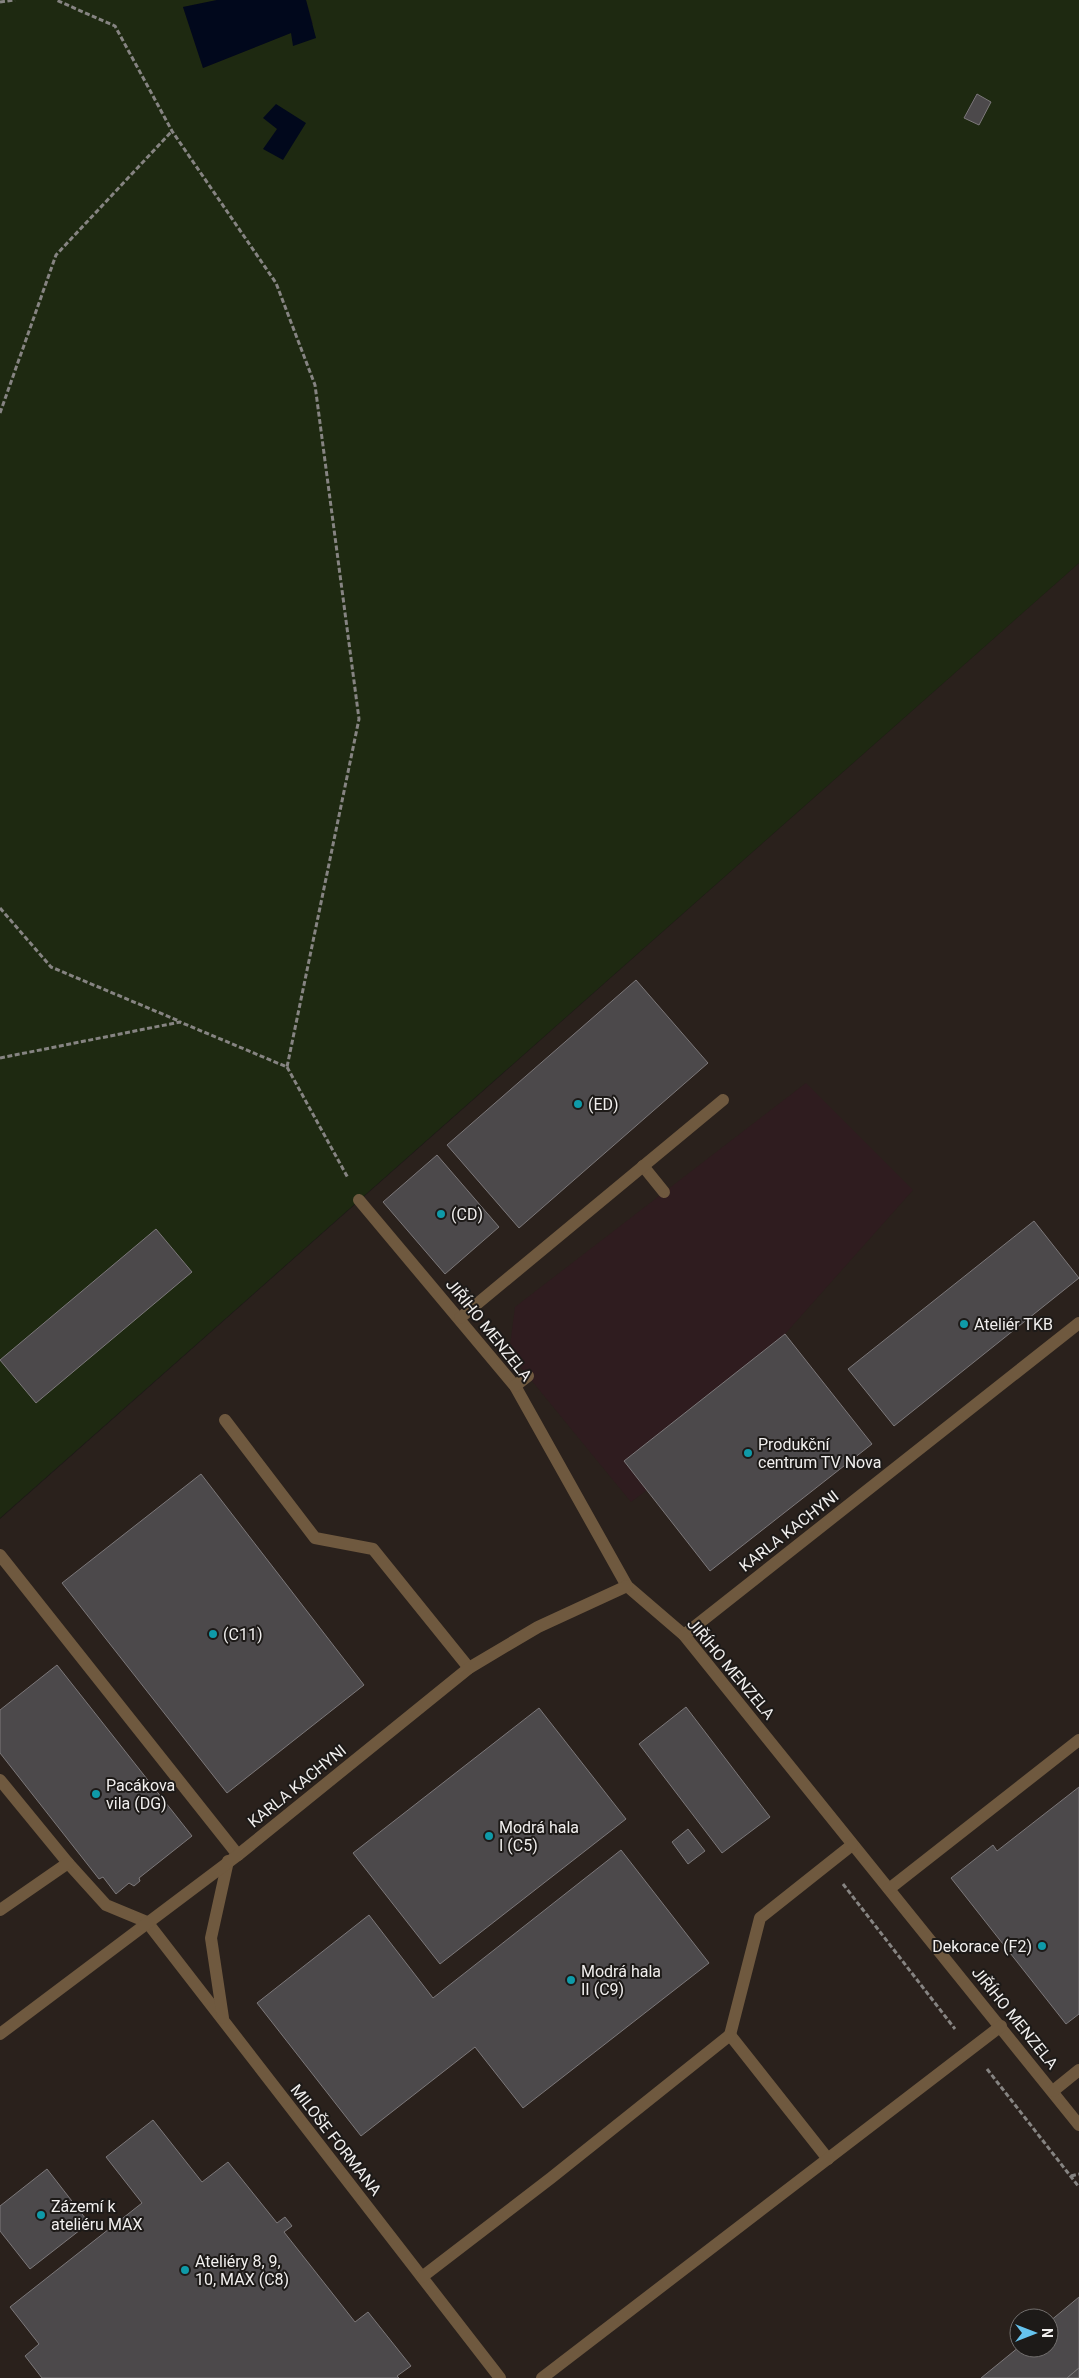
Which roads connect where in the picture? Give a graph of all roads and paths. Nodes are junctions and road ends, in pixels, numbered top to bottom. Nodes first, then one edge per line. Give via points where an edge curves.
1 (15, 0) edge
2 (56, 0) edge
3 (0, 2) edge
4 (172, 131) junction
5 (0, 413) edge
6 (0, 908) edge
7 (180, 1022) junction
8 (0, 1058) edge
9 (287, 1067) junction
10 (723, 1100) dead end
11 (643, 1166) junction
12 (664, 1192) dead end
13 (359, 1200) joint
14 (460, 1318) junction
15 (1079, 1323) edge
16 (528, 1376) dead end
17 (516, 1386) junction
18 (225, 1420) dead end
19 (0, 1555) edge
20 (627, 1586) junction
21 (684, 1635) junction
22 (469, 1668) junction
23 (1079, 1740) edge
24 (0, 1780) edge
25 (852, 1845) junction
26 (233, 1858) junction
27 (68, 1863) junction
28 (828, 1865) junction
29 (889, 1889) junction
30 (0, 1910) edge
31 (147, 1922) junction
32 (224, 2021) junction
33 (1001, 2026) junction
34 (0, 2034) edge
35 (730, 2035) junction
36 (971, 2049) junction
37 (1079, 2070) edge
38 (1053, 2091) junction
39 (1079, 2125) edge
40 (828, 2159) junction
41 (1079, 2174) edge
42 (1071, 2176) junction
43 (1079, 2187) edge
44 (422, 2277) junction
45 (500, 2378) edge
46 (542, 2378) edge

1 - 3 path
2 - 4 path via 115,26
4 - 5 path via 56,255
4 - 9 path via 276,283 315,385 359,719
6 - 7 path via 51,967
7 - 8 path
7 - 9 path
9 - 13 path
10 - 11 lane
11 - 12 lane
11 - 14 lane
13 - 14 lane, JIŘÍHO MENZELA
14 - 17 lane, JIŘÍHO MENZELA
15 - 21 lane, KARLA KACHYNI
16 - 17 lane
17 - 20 lane, JIŘÍHO MENZELA
18 - 22 lane via 315,1538 374,1549
19 - 26 lane
20 - 21 lane, JIŘÍHO MENZELA
20 - 22 lane, KARLA KACHYNI via 538,1627
21 - 25 lane, JIŘÍHO MENZELA
22 - 26 lane, KARLA KACHYNI
23 - 29 lane
24 - 27 lane
25 - 28 lane
25 - 29 lane, JIŘÍHO MENZELA
26 - 31 lane, KARLA KACHYNI
26 - 32 lane via 210,1938
27 - 30 lane
27 - 31 lane via 106,1905
28 - 35 lane via 760,1918
28 - 36 path
29 - 33 lane, JIŘÍHO MENZELA
31 - 32 lane, MILOŠE FORMANA
31 - 34 lane, KARLA KACHYNI
32 - 44 lane, MILOŠE FORMANA
33 - 36 lane
33 - 38 lane, JIŘÍHO MENZELA
35 - 40 lane
35 - 44 lane
36 - 40 lane
36 - 42 path
37 - 38 lane
38 - 39 lane, JIŘÍHO MENZELA
40 - 46 lane
41 - 42 path
42 - 43 path
44 - 45 lane, MILOŠE FORMANA

